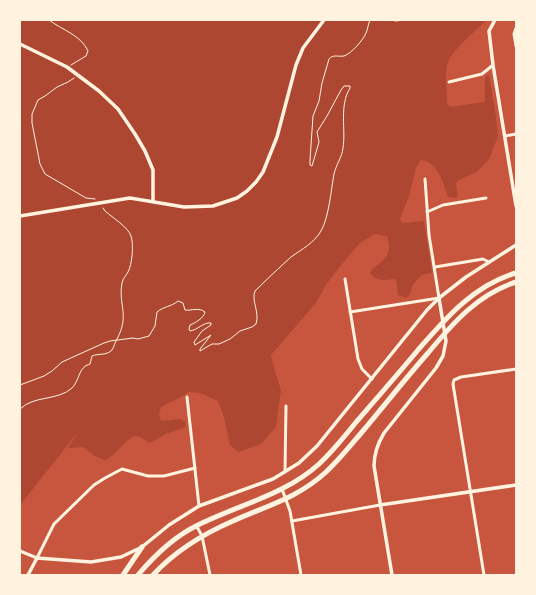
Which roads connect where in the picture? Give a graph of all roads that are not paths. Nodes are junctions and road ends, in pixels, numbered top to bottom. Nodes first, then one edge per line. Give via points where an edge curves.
1 (324, 20) edge
2 (495, 20) edge
3 (516, 28) edge
4 (20, 44) edge
5 (516, 46) edge
6 (493, 65) junction
7 (449, 82) dead end
8 (516, 134) edge
9 (505, 136) junction
10 (425, 179) dead end
11 (486, 198) dead end
12 (153, 201) junction
13 (516, 206) edge
14 (427, 212) junction
15 (20, 216) edge
16 (516, 245) edge
17 (489, 262) junction
18 (435, 267) junction
19 (516, 272) edge
20 (345, 278) dead end
21 (516, 282) edge
22 (439, 298) junction
23 (350, 312) junction
24 (516, 369) edge
25 (372, 379) junction
26 (187, 397) dead end
27 (286, 406) dead end
28 (195, 468) junction
29 (285, 472) junction
30 (516, 485) edge
31 (282, 489) junction
32 (470, 492) junction
33 (287, 499) junction
34 (380, 505) junction
35 (199, 506) junction
36 (292, 520) junction
37 (196, 525) junction
38 (202, 536) junction
39 (142, 547) junction
40 (20, 551) edge
41 (37, 558) junction
42 (28, 575) edge
43 (123, 575) edge
44 (138, 575) edge
45 (153, 575) edge
46 (210, 575) edge
47 (301, 575) edge
48 (392, 575) edge
49 (484, 575) edge

1 - 12 street via 303,48 275,143 256,182 237,198 213,206 184,207
2 - 6 street via 488,31
3 - 5 street
4 - 12 street via 67,67 118,109 136,134 153,170
6 - 7 street via 482,74
6 - 9 street
8 - 9 street
9 - 13 street
10 - 14 street
11 - 14 street via 443,206
12 - 15 street via 130,198
14 - 18 street
16 - 17 street
17 - 18 street via 482,259
17 - 22 street
18 - 22 street
19 - 31 highway via 479,290 457,308 327,455 303,477
20 - 23 street
21 - 33 highway via 482,298 456,321 331,467
22 - 23 street
22 - 25 street
22 - 34 street via 446,341 443,356 382,436 375,454 374,466
23 - 25 street via 359,362 363,371
24 - 32 street via 454,380 453,388
25 - 29 street via 317,446
26 - 28 street
27 - 29 street
28 - 35 street
28 - 41 street via 164,476 148,476 122,469 105,478 94,485 54,524
29 - 35 street via 273,479
30 - 32 street
31 - 33 street
31 - 37 highway
32 - 34 street
32 - 49 street
33 - 36 street
33 - 38 highway
34 - 36 street
34 - 48 street
35 - 39 street via 169,525
36 - 47 street
37 - 38 street
37 - 44 highway via 153,558
38 - 45 highway via 180,550
38 - 46 street
39 - 41 street via 121,557 91,562
39 - 43 highway
40 - 41 street
41 - 42 street

